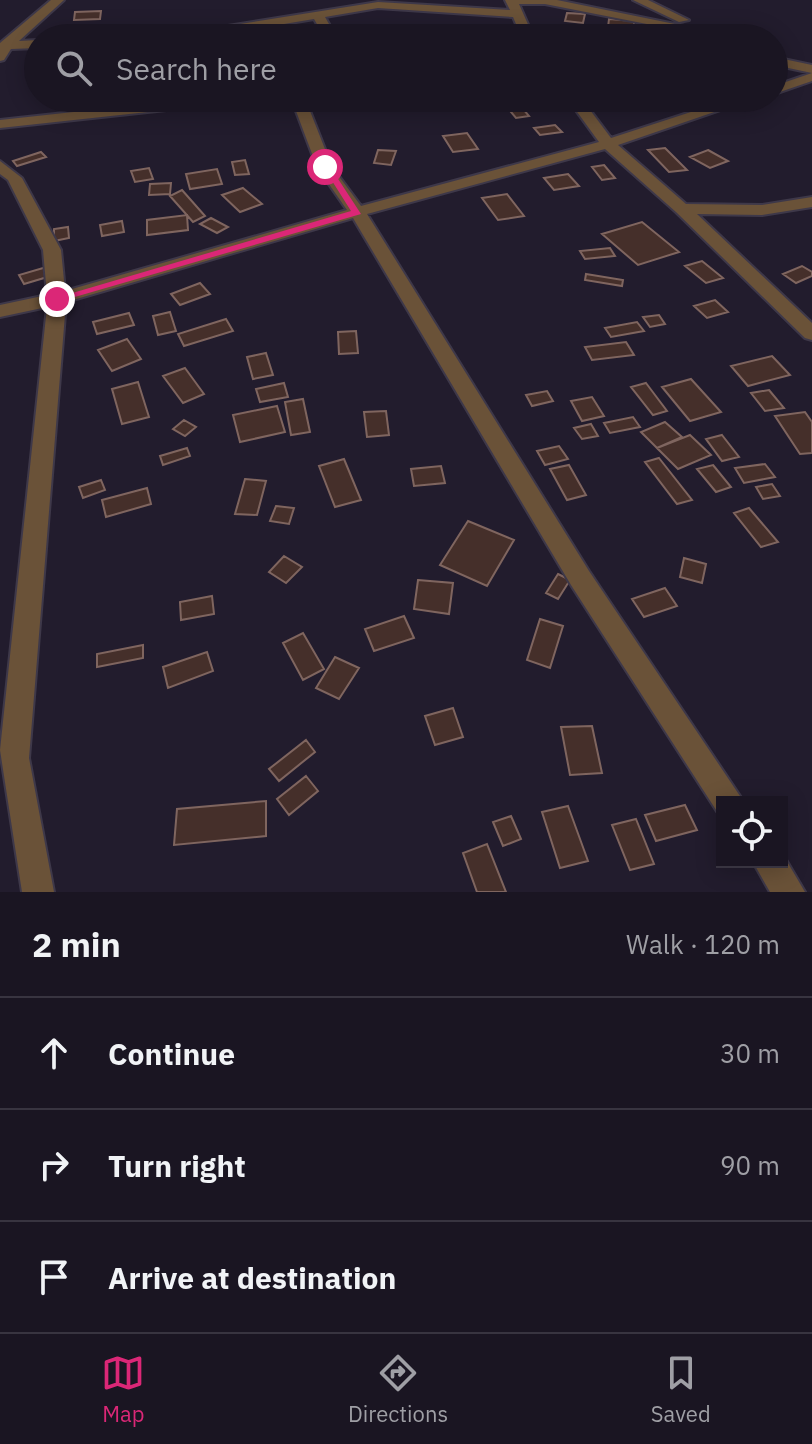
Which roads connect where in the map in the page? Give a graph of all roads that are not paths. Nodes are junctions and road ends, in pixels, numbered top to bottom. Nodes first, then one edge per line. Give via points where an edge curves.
1 (59, 0) edge
2 (639, 0) edge
3 (512, 5) edge
4 (482, 6) edge
5 (317, 14) junction
6 (31, 24) edge
7 (259, 24) edge
8 (323, 24) edge
9 (521, 24) edge
10 (662, 24) edge
11 (693, 24) edge
12 (24, 30) edge
13 (24, 46) edge
14 (2, 49) edge
15 (788, 64) edge
16 (812, 69) edge
17 (812, 77) edge
18 (788, 85) edge
19 (111, 112) edge
20 (303, 112) edge
21 (585, 112) edge
22 (705, 112) edge
23 (0, 124) edge
24 (608, 144) junction
25 (0, 166) edge
26 (812, 202) edge
27 (682, 209) junction
28 (357, 212) junction
29 (57, 299) junction
30 (0, 311) edge
31 (812, 334) edge
32 (725, 796) edge
33 (773, 868) edge
34 (38, 892) edge
35 (789, 892) edge

1 - 6 street
2 - 11 street
3 - 4 street
3 - 9 street
3 - 10 street via 545,1
4 - 5 street via 394,4
5 - 7 street
5 - 8 street
12 - 14 street
13 - 14 street
15 - 16 street
17 - 18 street
19 - 23 street
20 - 28 street via 325,167
21 - 24 street
22 - 24 street
24 - 27 street
24 - 28 street
25 - 29 street via 14,178 52,250
26 - 27 street via 762,210
27 - 31 street
28 - 29 street
28 - 32 street via 580,578
29 - 30 street
29 - 34 street via 14,758
33 - 35 street

